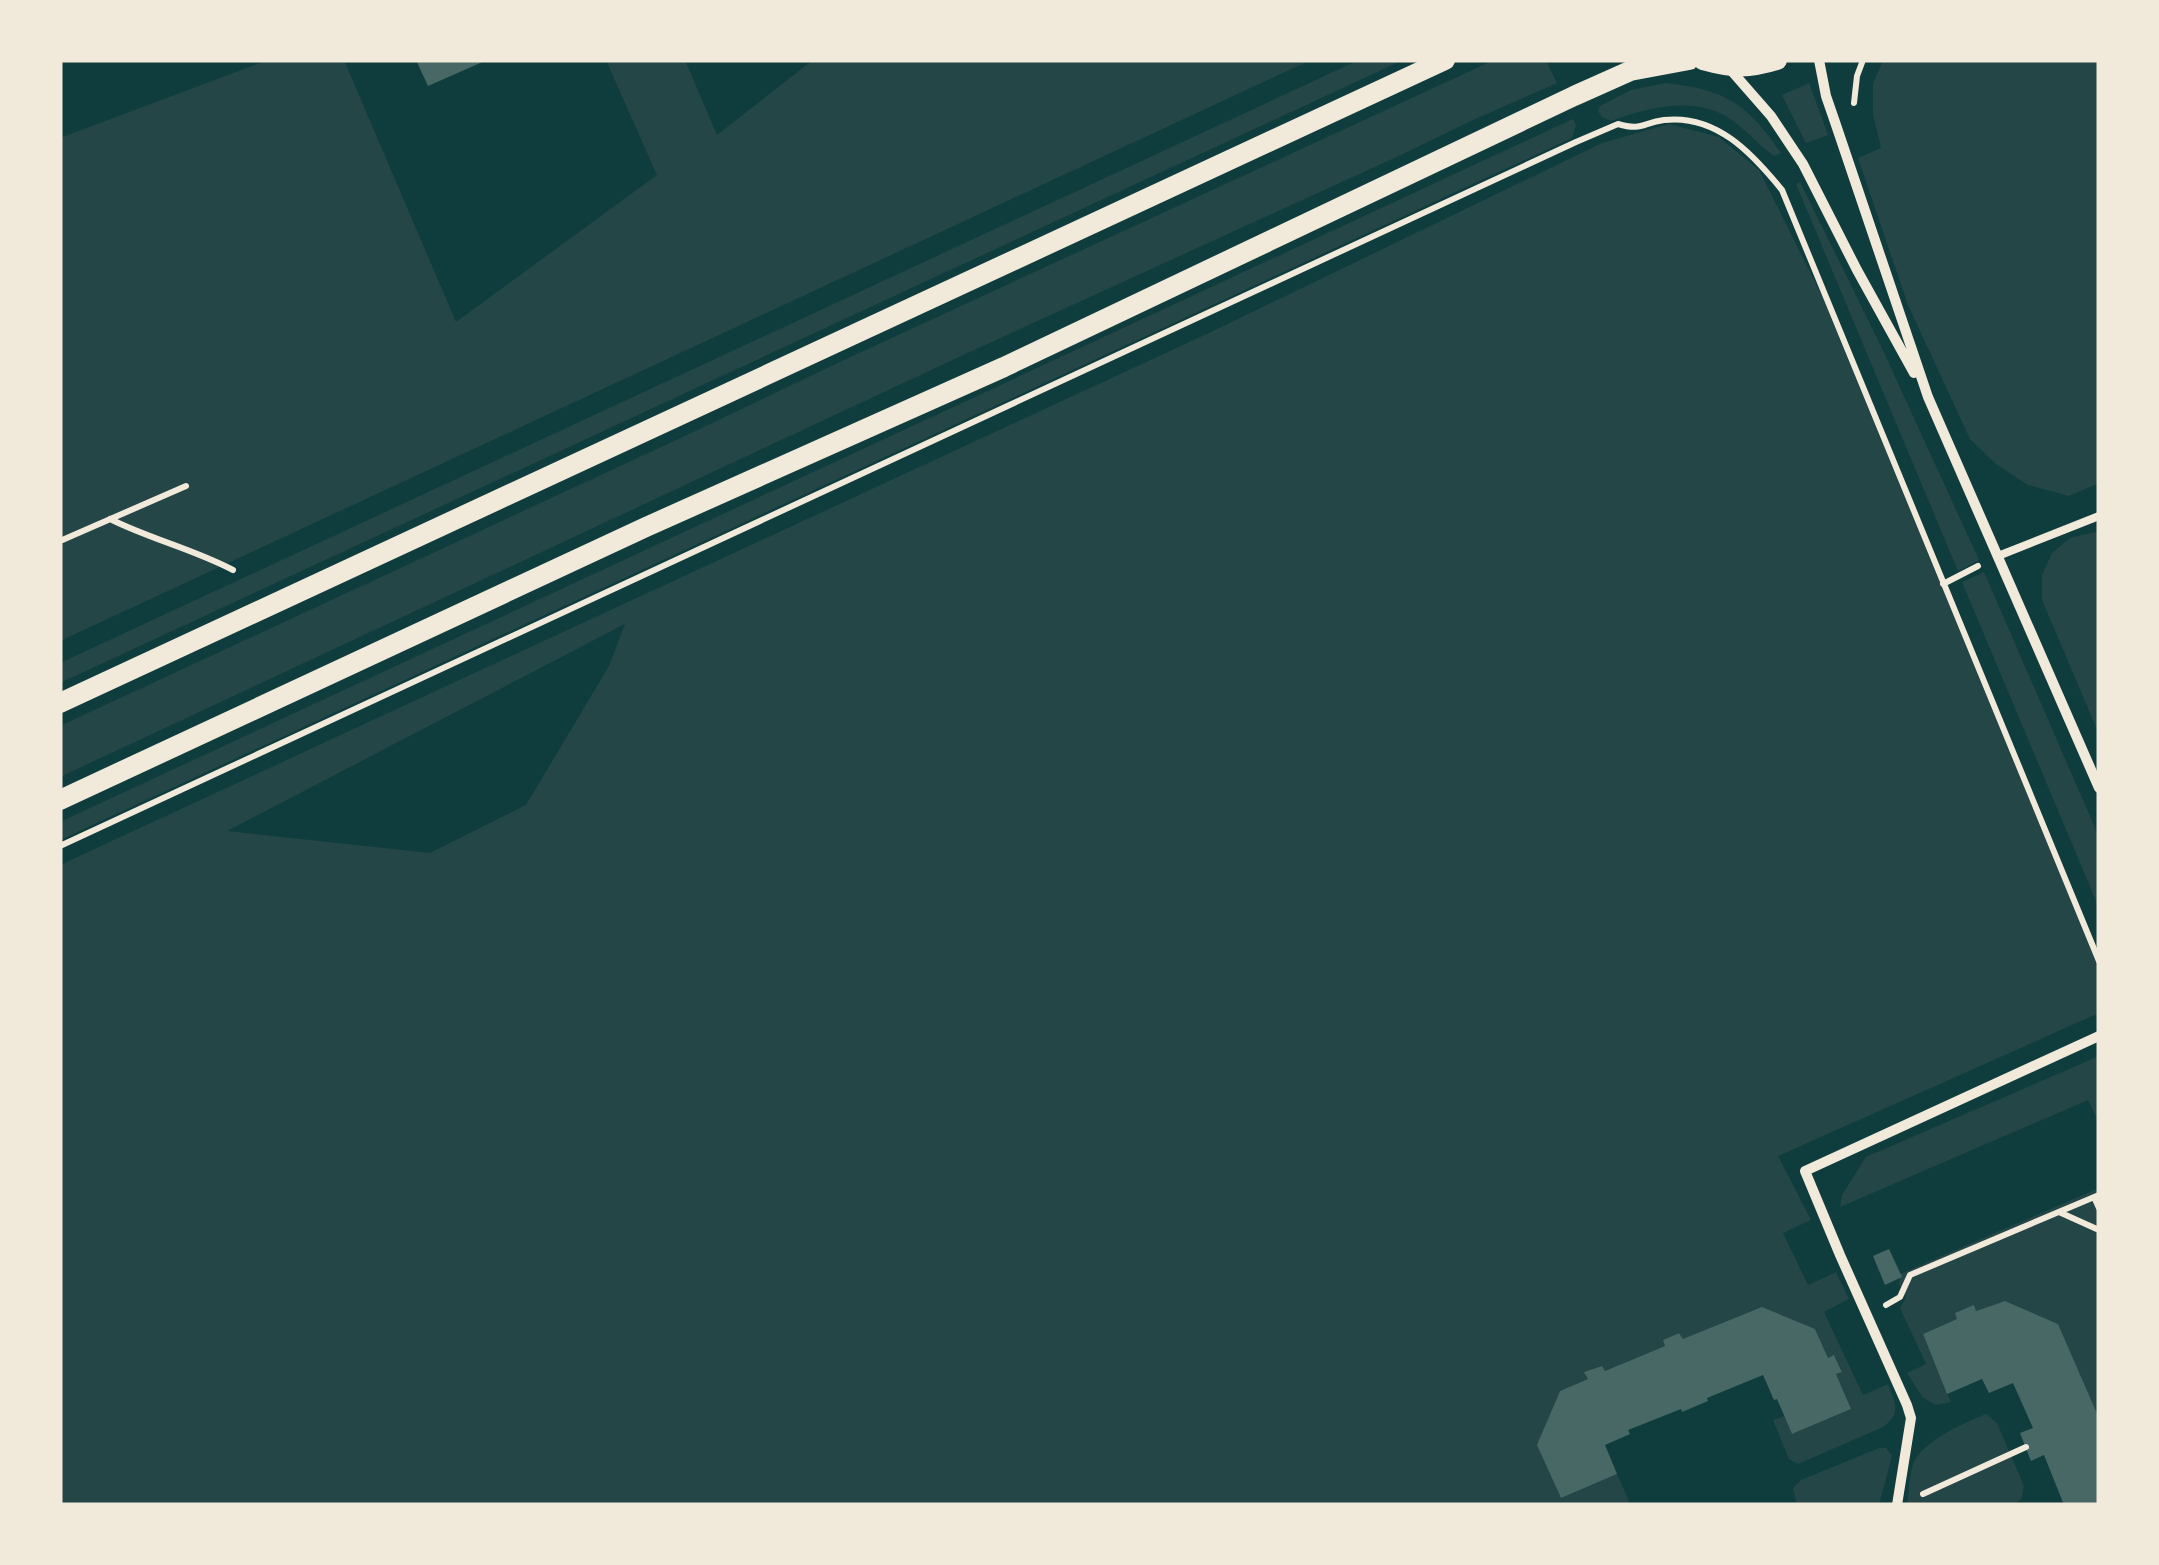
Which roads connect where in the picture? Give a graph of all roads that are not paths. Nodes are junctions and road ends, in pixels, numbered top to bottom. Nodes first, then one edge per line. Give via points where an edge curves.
1 (1445, 60) edge
2 (1688, 60) edge
3 (1703, 60) edge
4 (1776, 60) edge
5 (1819, 60) edge
6 (1729, 67) junction
7 (1928, 397) junction
8 (2099, 516) edge
9 (1998, 556) junction
10 (60, 703) edge
11 (2099, 788) edge
12 (60, 800) edge
13 (2099, 1036) edge
14 (1896, 1505) edge

1 - 10 main road
2 - 12 main road via 1630,72 1574,96
3 - 6 main road
4 - 6 main road
5 - 7 street
6 - 7 street via 1803,164
7 - 9 street
8 - 9 lane
9 - 11 street
13 - 14 street via 1806,1172 1907,1404

